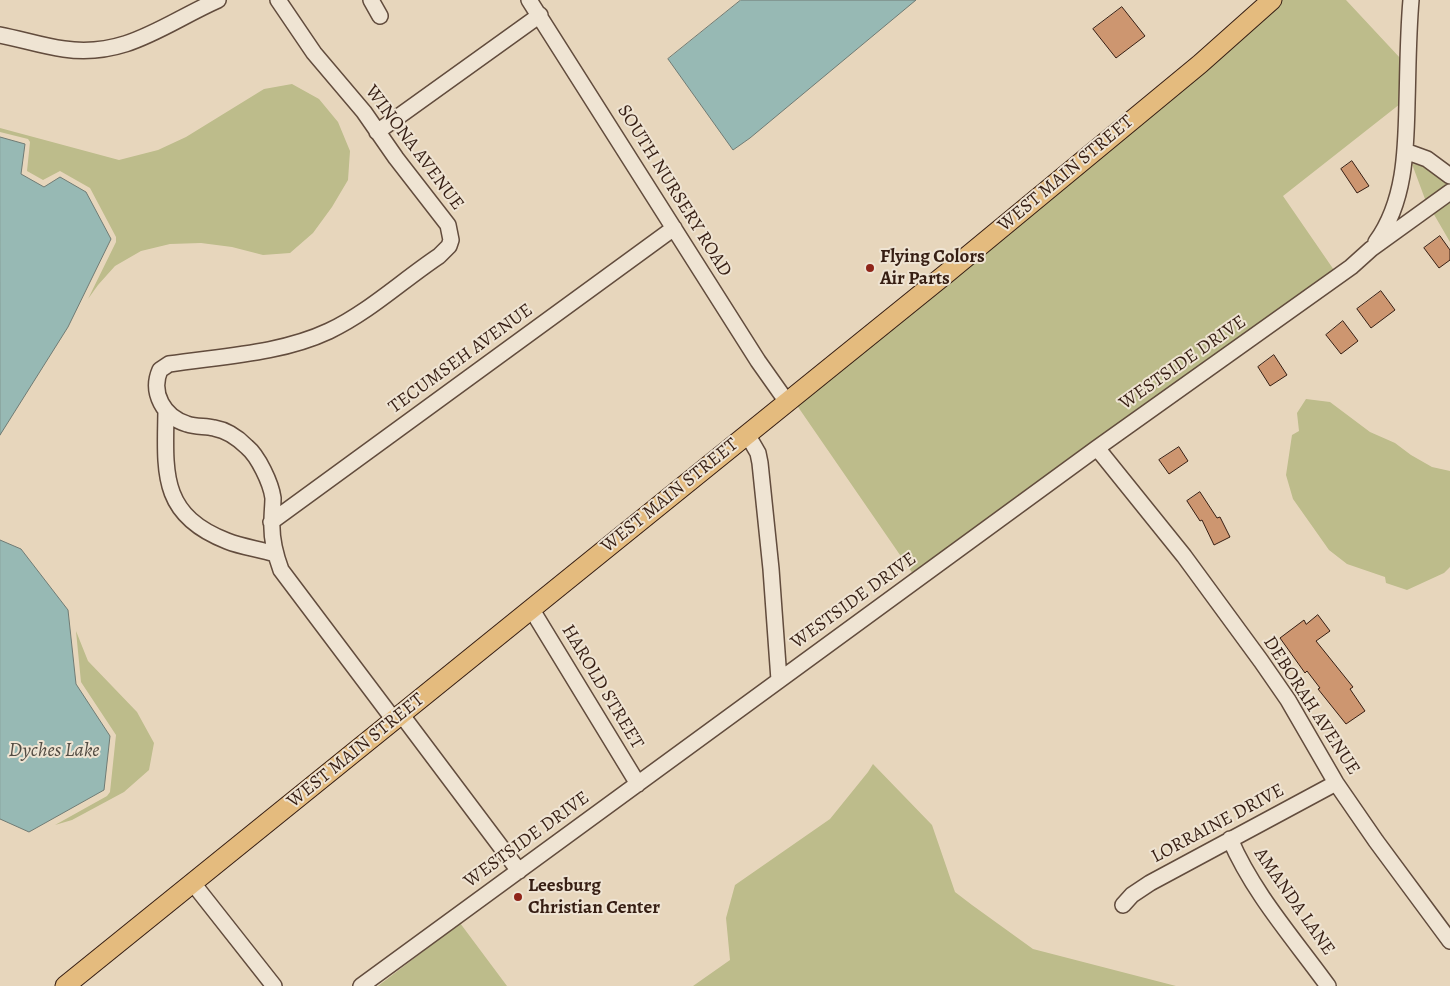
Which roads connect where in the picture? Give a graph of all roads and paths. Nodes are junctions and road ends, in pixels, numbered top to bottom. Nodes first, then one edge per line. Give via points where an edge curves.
1 (218, 0) edge
2 (278, 0) edge
3 (372, 0) edge
4 (529, 0) edge
5 (1272, 0) edge
6 (1411, 0) edge
7 (194, 5) edge
8 (540, 15) junction
9 (380, 16) dead end
10 (0, 35) edge
11 (377, 132) junction
12 (1405, 151) junction
13 (1450, 176) edge
14 (1450, 192) edge
15 (674, 228) junction
16 (1371, 249) junction
17 (787, 402) junction
18 (166, 411) junction
19 (747, 434) junction
20 (1097, 448) junction
21 (272, 522) junction
22 (275, 554) junction
23 (532, 610) junction
24 (779, 680) junction
25 (398, 717) junction
26 (1336, 783) junction
27 (638, 784) junction
28 (1230, 839) junction
29 (519, 871) junction
30 (192, 882) junction
31 (1123, 905) dead end
32 (1450, 941) edge
33 (64, 986) edge
34 (274, 986) edge
35 (361, 986) edge
36 (1328, 986) edge

1 - 7 street
2 - 11 street, WINONA AVENUE via 314,53
3 - 9 street
4 - 8 street, SOUTH NURSERY ROAD
5 - 17 main road, WEST MAIN STREET via 1200,64
6 - 12 street, WESTSIDE DRIVE
7 - 10 street via 154,33 103,50 63,49
8 - 11 street
8 - 15 street, SOUTH NURSERY ROAD
11 - 18 street, WINONA AVENUE via 448,225 449,246 353,318 329,331 280,347 164,366 156,387
12 - 13 street via 1427,159
12 - 16 street, WESTSIDE DRIVE via 1392,215
14 - 16 street, WESTSIDE DRIVE
15 - 17 street, SOUTH NURSERY ROAD
15 - 21 street, TECUMSEH AVENUE
16 - 20 street, WESTSIDE DRIVE via 1344,273
17 - 19 main road, WEST MAIN STREET
18 - 21 street via 187,424 227,432 250,448 273,497
18 - 22 street via 170,484 176,504 184,515 212,534
19 - 23 main road, WEST MAIN STREET
19 - 24 street via 760,463
20 - 24 street, WESTSIDE DRIVE
20 - 26 street, DEBORAH AVENUE via 1184,556 1261,661 1288,700
21 - 22 street
22 - 25 street via 281,570
23 - 25 main road, WEST MAIN STREET
23 - 27 street, HAROLD STREET
24 - 27 street, WESTSIDE DRIVE
25 - 29 street
25 - 30 main road, WEST MAIN STREET
26 - 28 street, LORRAINE DRIVE
26 - 32 street, DEBORAH AVENUE
27 - 29 street, WESTSIDE DRIVE
28 - 31 street, LORRAINE DRIVE via 1150,883
28 - 36 street, AMANDA LANE via 1255,886
29 - 35 street, WESTSIDE DRIVE
30 - 33 main road, WEST MAIN STREET
30 - 34 street

